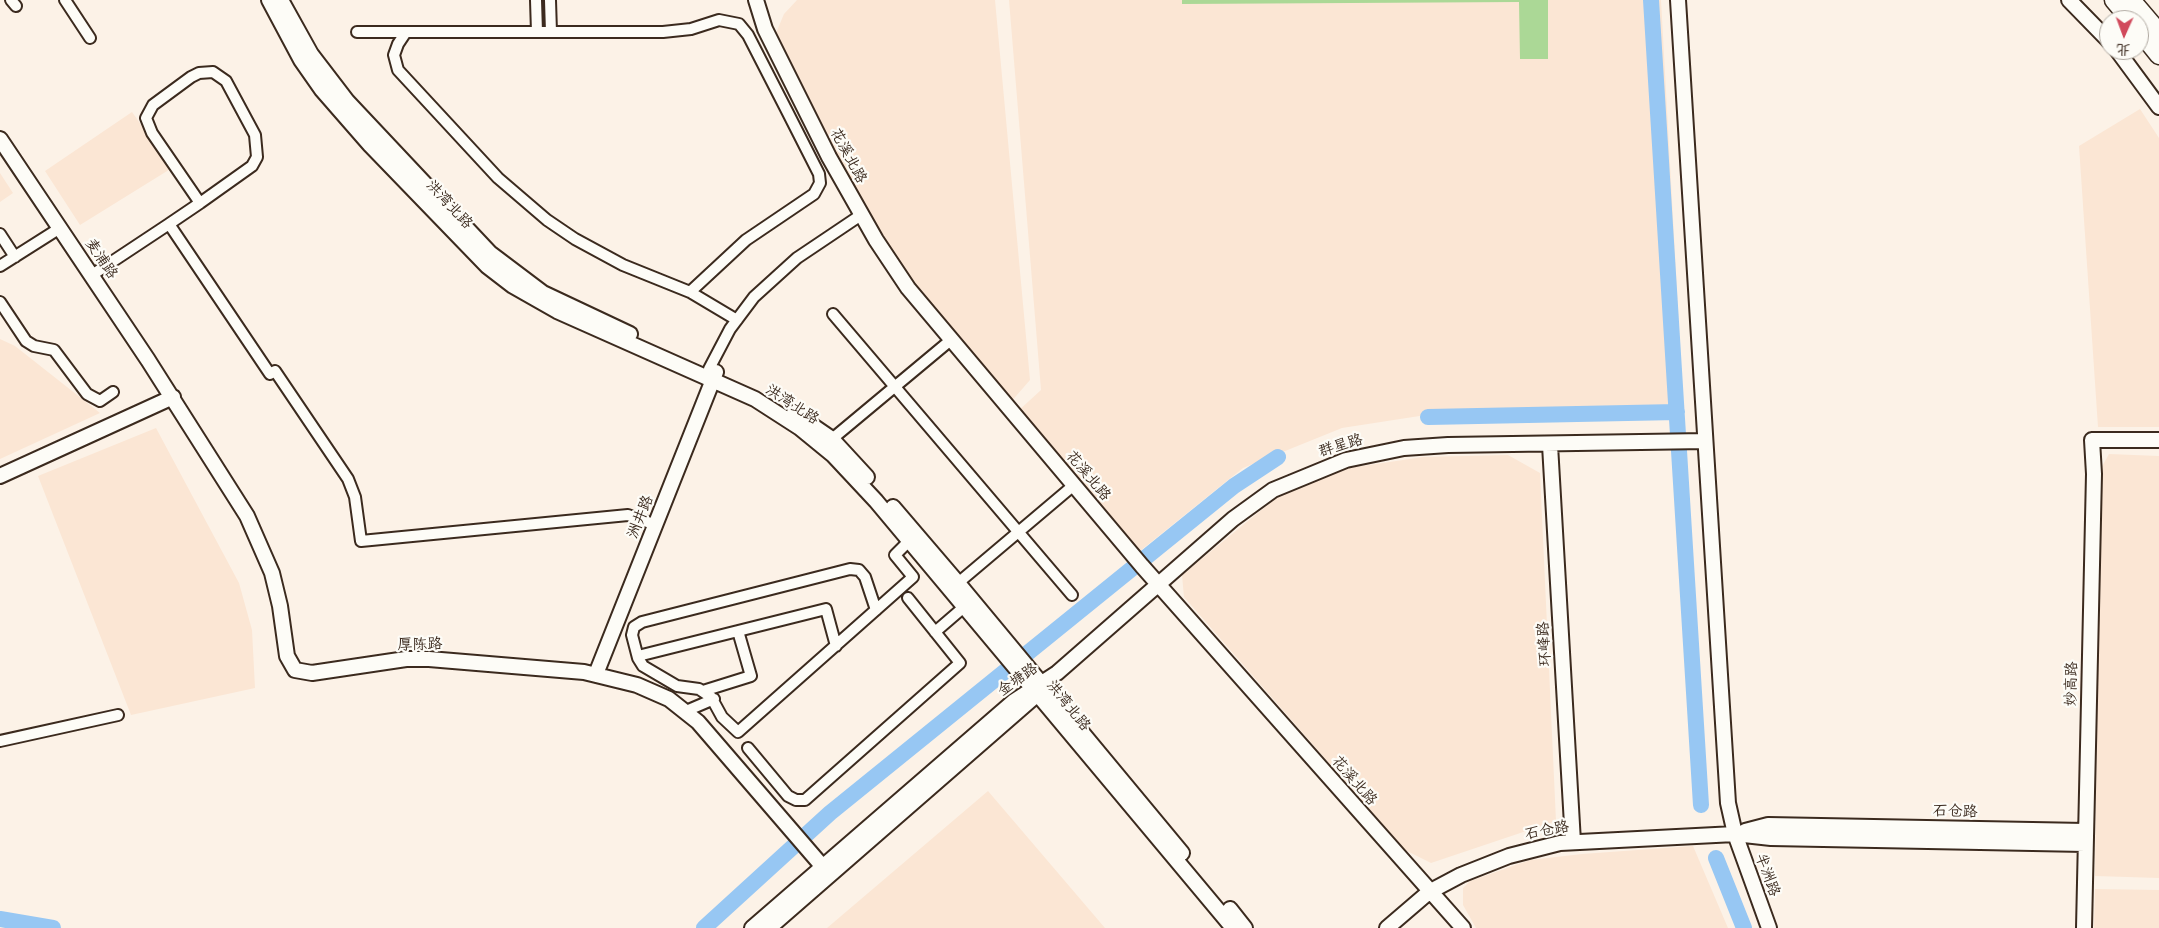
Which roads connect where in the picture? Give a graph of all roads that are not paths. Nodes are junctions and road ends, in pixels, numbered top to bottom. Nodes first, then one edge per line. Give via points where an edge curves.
1 (65, 0) edge
2 (268, 0) edge
3 (281, 0) edge
4 (536, 0) edge
5 (550, 0) edge
6 (756, 0) edge
7 (1678, 0) edge
8 (2069, 0) edge
9 (2114, 0) edge
10 (2131, 0) edge
11 (2122, 10) edge
12 (2099, 31) edge
13 (357, 32) dead end
14 (406, 32) junction
15 (537, 32) junction
16 (551, 32) junction
17 (2159, 33) edge
18 (90, 38) dead end
19 (2149, 42) edge
20 (2159, 55) edge
21 (2124, 60) edge
22 (2159, 107) edge
23 (806, 112) junction
24 (788, 113) junction
25 (795, 126) junction
26 (0, 139) edge
27 (200, 202) junction
28 (861, 215) junction
29 (169, 224) junction
30 (60, 228) junction
31 (0, 234) edge
32 (15, 257) junction
33 (0, 266) edge
34 (92, 275) junction
35 (690, 292) junction
36 (0, 302) edge
37 (833, 314) dead end
38 (737, 320) junction
39 (952, 339) junction
40 (713, 374) junction
41 (895, 387) junction
42 (113, 392) dead end
43 (173, 398) junction
44 (832, 440) junction
45 (2159, 440) edge
46 (1705, 441) junction
47 (1550, 445) junction
48 (0, 476) edge
49 (1074, 485) junction
50 (656, 525) junction
51 (1018, 532) junction
52 (909, 541) junction
53 (958, 583) junction
54 (1160, 585) junction
55 (1072, 595) dead end
56 (908, 598) dead end
57 (964, 607) junction
58 (876, 610) junction
59 (738, 631) junction
60 (935, 632) junction
61 (836, 646) junction
62 (638, 656) junction
63 (1016, 661) junction
64 (1057, 673) joint
65 (596, 674) junction
66 (1039, 689) junction
67 (703, 691) junction
68 (714, 699) junction
69 (686, 711) junction
70 (118, 715) dead end
71 (0, 741) edge
72 (748, 748) dead end
73 (1734, 834) junction
74 (2085, 837) junction
75 (1573, 842) junction
76 (823, 867) junction
77 (1429, 892) junction
78 (752, 928) edge
79 (769, 928) edge
80 (1233, 928) edge
81 (1245, 928) edge
82 (1387, 928) edge
83 (1463, 928) edge
84 (1769, 928) edge
85 (2084, 928) edge

1 - 18 street
2 - 40 street, 洪湾北路 via 301,60 328,97 486,266 512,286 557,311
3 - 40 street, 洪湾北路 via 311,54 346,101 502,263 559,301
4 - 15 street
5 - 16 street
6 - 23 street, 花溪北路 via 765,29
7 - 46 street, 半洲路
8 - 12 street
9 - 11 highway
10 - 17 highway
13 - 14 street
14 - 15 street
14 - 35 street via 396,50 394,60 398,70 498,178 547,220 582,243 623,265
15 - 16 street
16 - 24 street via 673,31 719,20 735,22 748,35
19 - 20 highway
21 - 22 street
23 - 24 street
23 - 25 street
23 - 28 street, 花溪北路
24 - 25 street
25 - 35 street via 819,174 817,191 746,240
26 - 30 street, 麦浦路
27 - 27 street via 252,166 257,157 255,135 226,81 213,72 191,77 153,105 146,118 152,134
27 - 29 street
28 - 38 street via 789,265 754,297
28 - 39 street, 花溪北路 via 908,288
29 - 34 street
29 - 50 street via 270,374 275,371 351,485 361,541 628,515
30 - 32 street
30 - 34 street, 麦浦路
31 - 32 street
32 - 33 street
34 - 43 street, 麦浦路
35 - 38 street
36 - 42 street via 26,341 54,350 87,394 100,400
37 - 41 street
38 - 40 street
39 - 41 street
39 - 49 street, 花溪北路
40 - 44 street, 洪湾北路 via 747,385
40 - 50 street, 洲井路
40 - 52 street, 洪湾北路 via 817,441 860,483
41 - 44 street
41 - 51 street
43 - 48 street
43 - 65 street, 厚陈路 via 257,535 276,590 287,656 296,670 312,673 418,658
44 - 53 street, 洪湾北路
45 - 74 street, 妙高路 via 2092,440 2094,474
46 - 47 street, 群星路
46 - 73 street, 半洲路 via 1728,803
47 - 54 street, 群星路 via 1404,448 1329,465 1257,500
47 - 75 street, 环峰路
49 - 51 street
49 - 54 street, 花溪北路
50 - 65 street, 洲井路
51 - 53 street
51 - 55 street
52 - 57 street, 洪湾北路
52 - 58 street via 895,556 913,577
53 - 63 street, 洪湾北路
54 - 64 street, 群星路
54 - 77 street, 花溪北路
56 - 60 street
57 - 60 street
57 - 63 street, 洪湾北路
58 - 61 street
58 - 62 street via 862,573 850,569 637,624 632,631
59 - 61 street via 826,609
59 - 62 street
59 - 67 street via 751,676
60 - 72 street via 960,663 808,798 801,801 788,796
61 - 68 street via 738,732 722,717
62 - 67 street via 647,670 677,686
63 - 66 street, 洪湾北路
64 - 66 street, 金塘路
65 - 69 street, 厚陈路 via 653,692
66 - 76 street, 金塘路 via 1014,701
66 - 79 street, 金塘路
66 - 80 street, 洪湾北路
66 - 81 street, 洪湾北路
67 - 68 street
68 - 69 street
69 - 76 street, 厚陈路 via 722,746
70 - 71 street
73 - 74 street, 石仓路 via 1768,825
73 - 75 street, 石仓路
73 - 84 street, 半洲路
74 - 85 street, 妙高路
75 - 77 street, 石仓路 via 1509,856
76 - 78 street, 金塘路
77 - 82 street, 石仓路
77 - 83 street, 花溪北路

